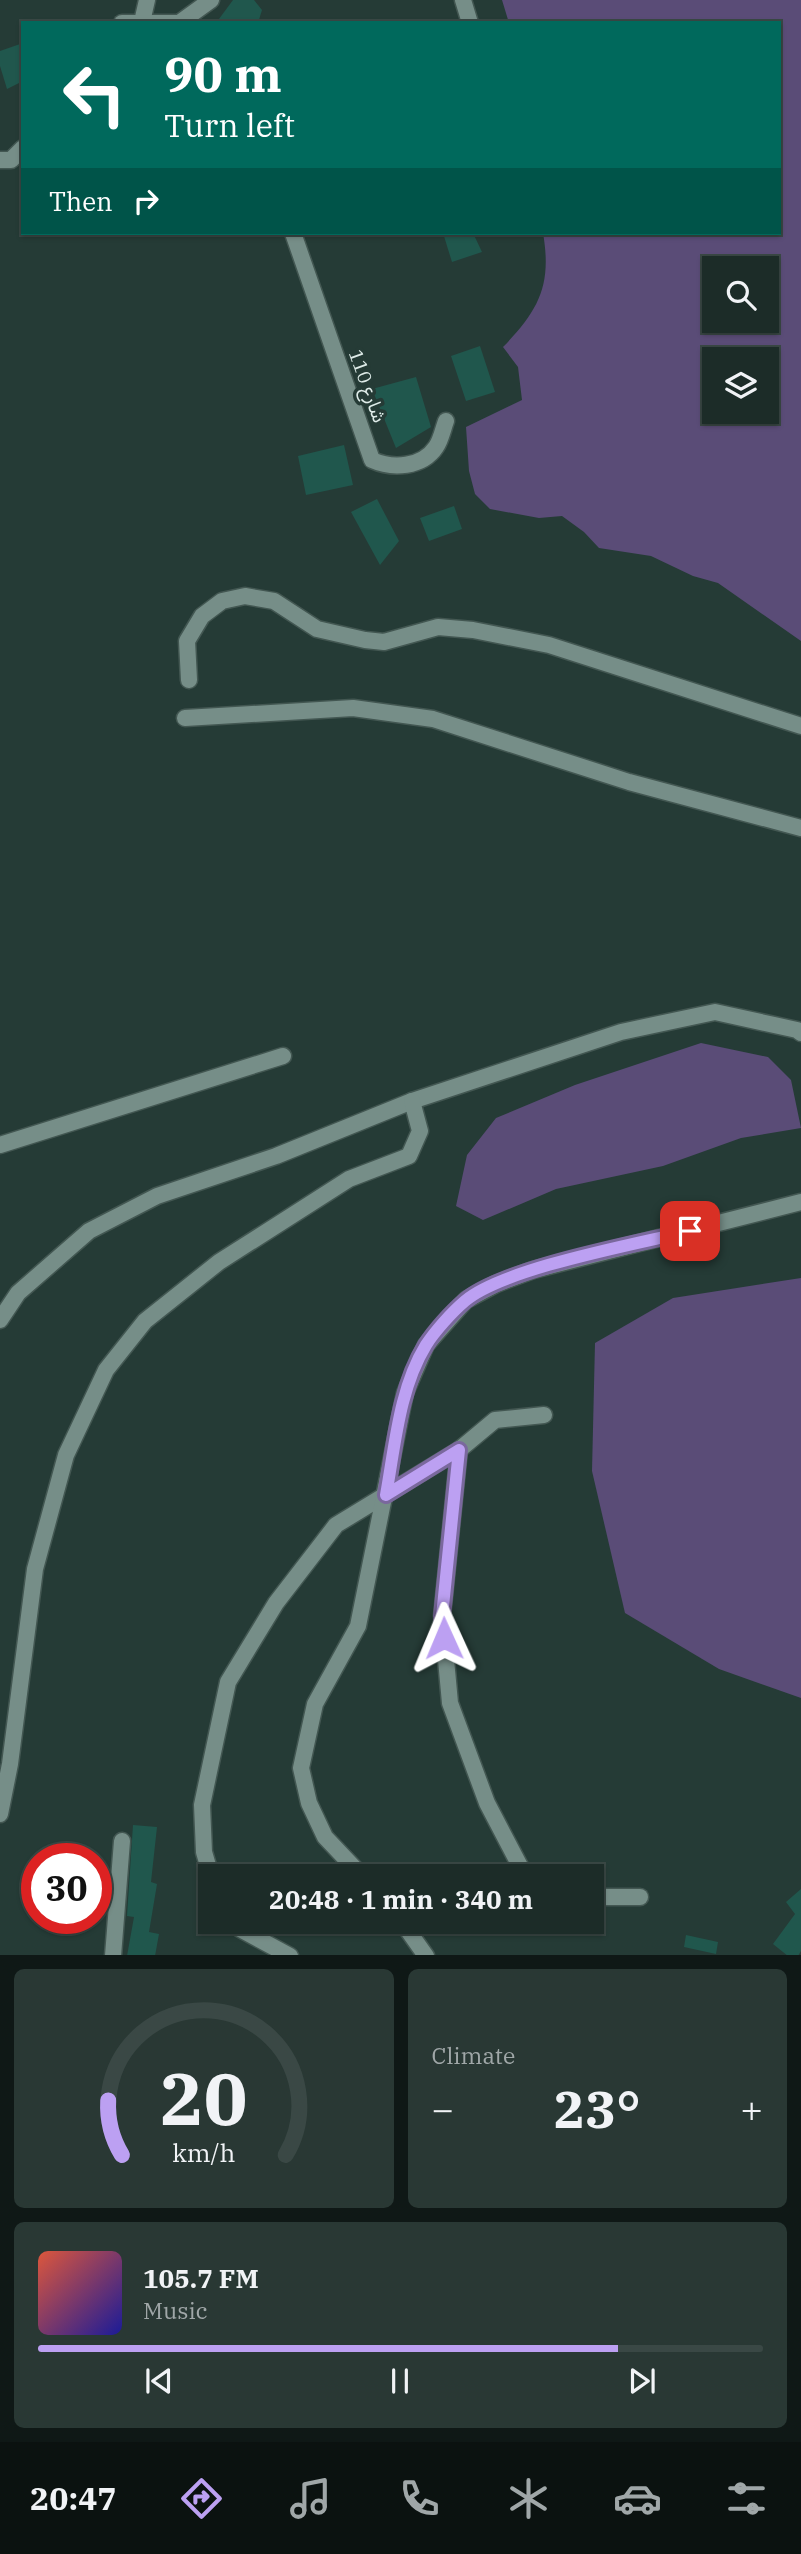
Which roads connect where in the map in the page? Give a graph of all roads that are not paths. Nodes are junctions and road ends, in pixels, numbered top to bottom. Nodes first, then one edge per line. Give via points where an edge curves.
1 (147, 0) edge
2 (211, 0) edge
3 (463, 0) edge
4 (142, 21) edge
5 (185, 21) edge
6 (469, 21) edge
7 (21, 150) edge
8 (0, 160) edge
9 (294, 235) edge
10 (446, 421) dead end
11 (189, 680) dead end
12 (185, 718) dead end
13 (801, 726) edge
14 (801, 828) edge
15 (801, 1033) edge
16 (283, 1056) dead end
17 (412, 1101) junction
18 (0, 1145) edge
19 (801, 1202) edge
20 (0, 1320) edge
21 (544, 1415) dead end
22 (459, 1450) junction
23 (386, 1495) junction
24 (0, 1814) edge
25 (122, 1842) dead end
26 (208, 1864) edge
27 (351, 1864) edge
28 (519, 1864) edge
29 (604, 1897) edge
30 (640, 1897) dead end
31 (250, 1934) edge
32 (411, 1934) edge
33 (113, 1955) edge
34 (290, 1955) edge
35 (426, 1955) edge

1 - 4 street
2 - 5 street
3 - 6 street
7 - 8 street via 11,160
9 - 10 street, شارع 110 via 372,460 389,468 416,462 436,448
11 - 13 street via 187,641 202,616 222,601 245,596 274,601 317,629 365,640 384,642 438,627 549,645
12 - 14 street via 353,708 433,719 629,782
15 - 17 street via 715,1012 621,1032
16 - 18 street
17 - 20 street via 276,1156 157,1196 89,1231 18,1293
17 - 24 street via 420,1131 409,1156 349,1180 219,1262 145,1321 106,1370 65,1455 34,1569
19 - 23 street via 533,1270 466,1300 426,1345 405,1393
21 - 22 street via 495,1420
22 - 23 street
22 - 28 street via 442,1616 450,1703 487,1802
23 - 26 street via 336,1525 276,1603 228,1682 202,1805
23 - 27 street via 358,1626 315,1704 301,1768 309,1803 325,1837
25 - 33 street
29 - 30 street
31 - 34 street
32 - 35 street

